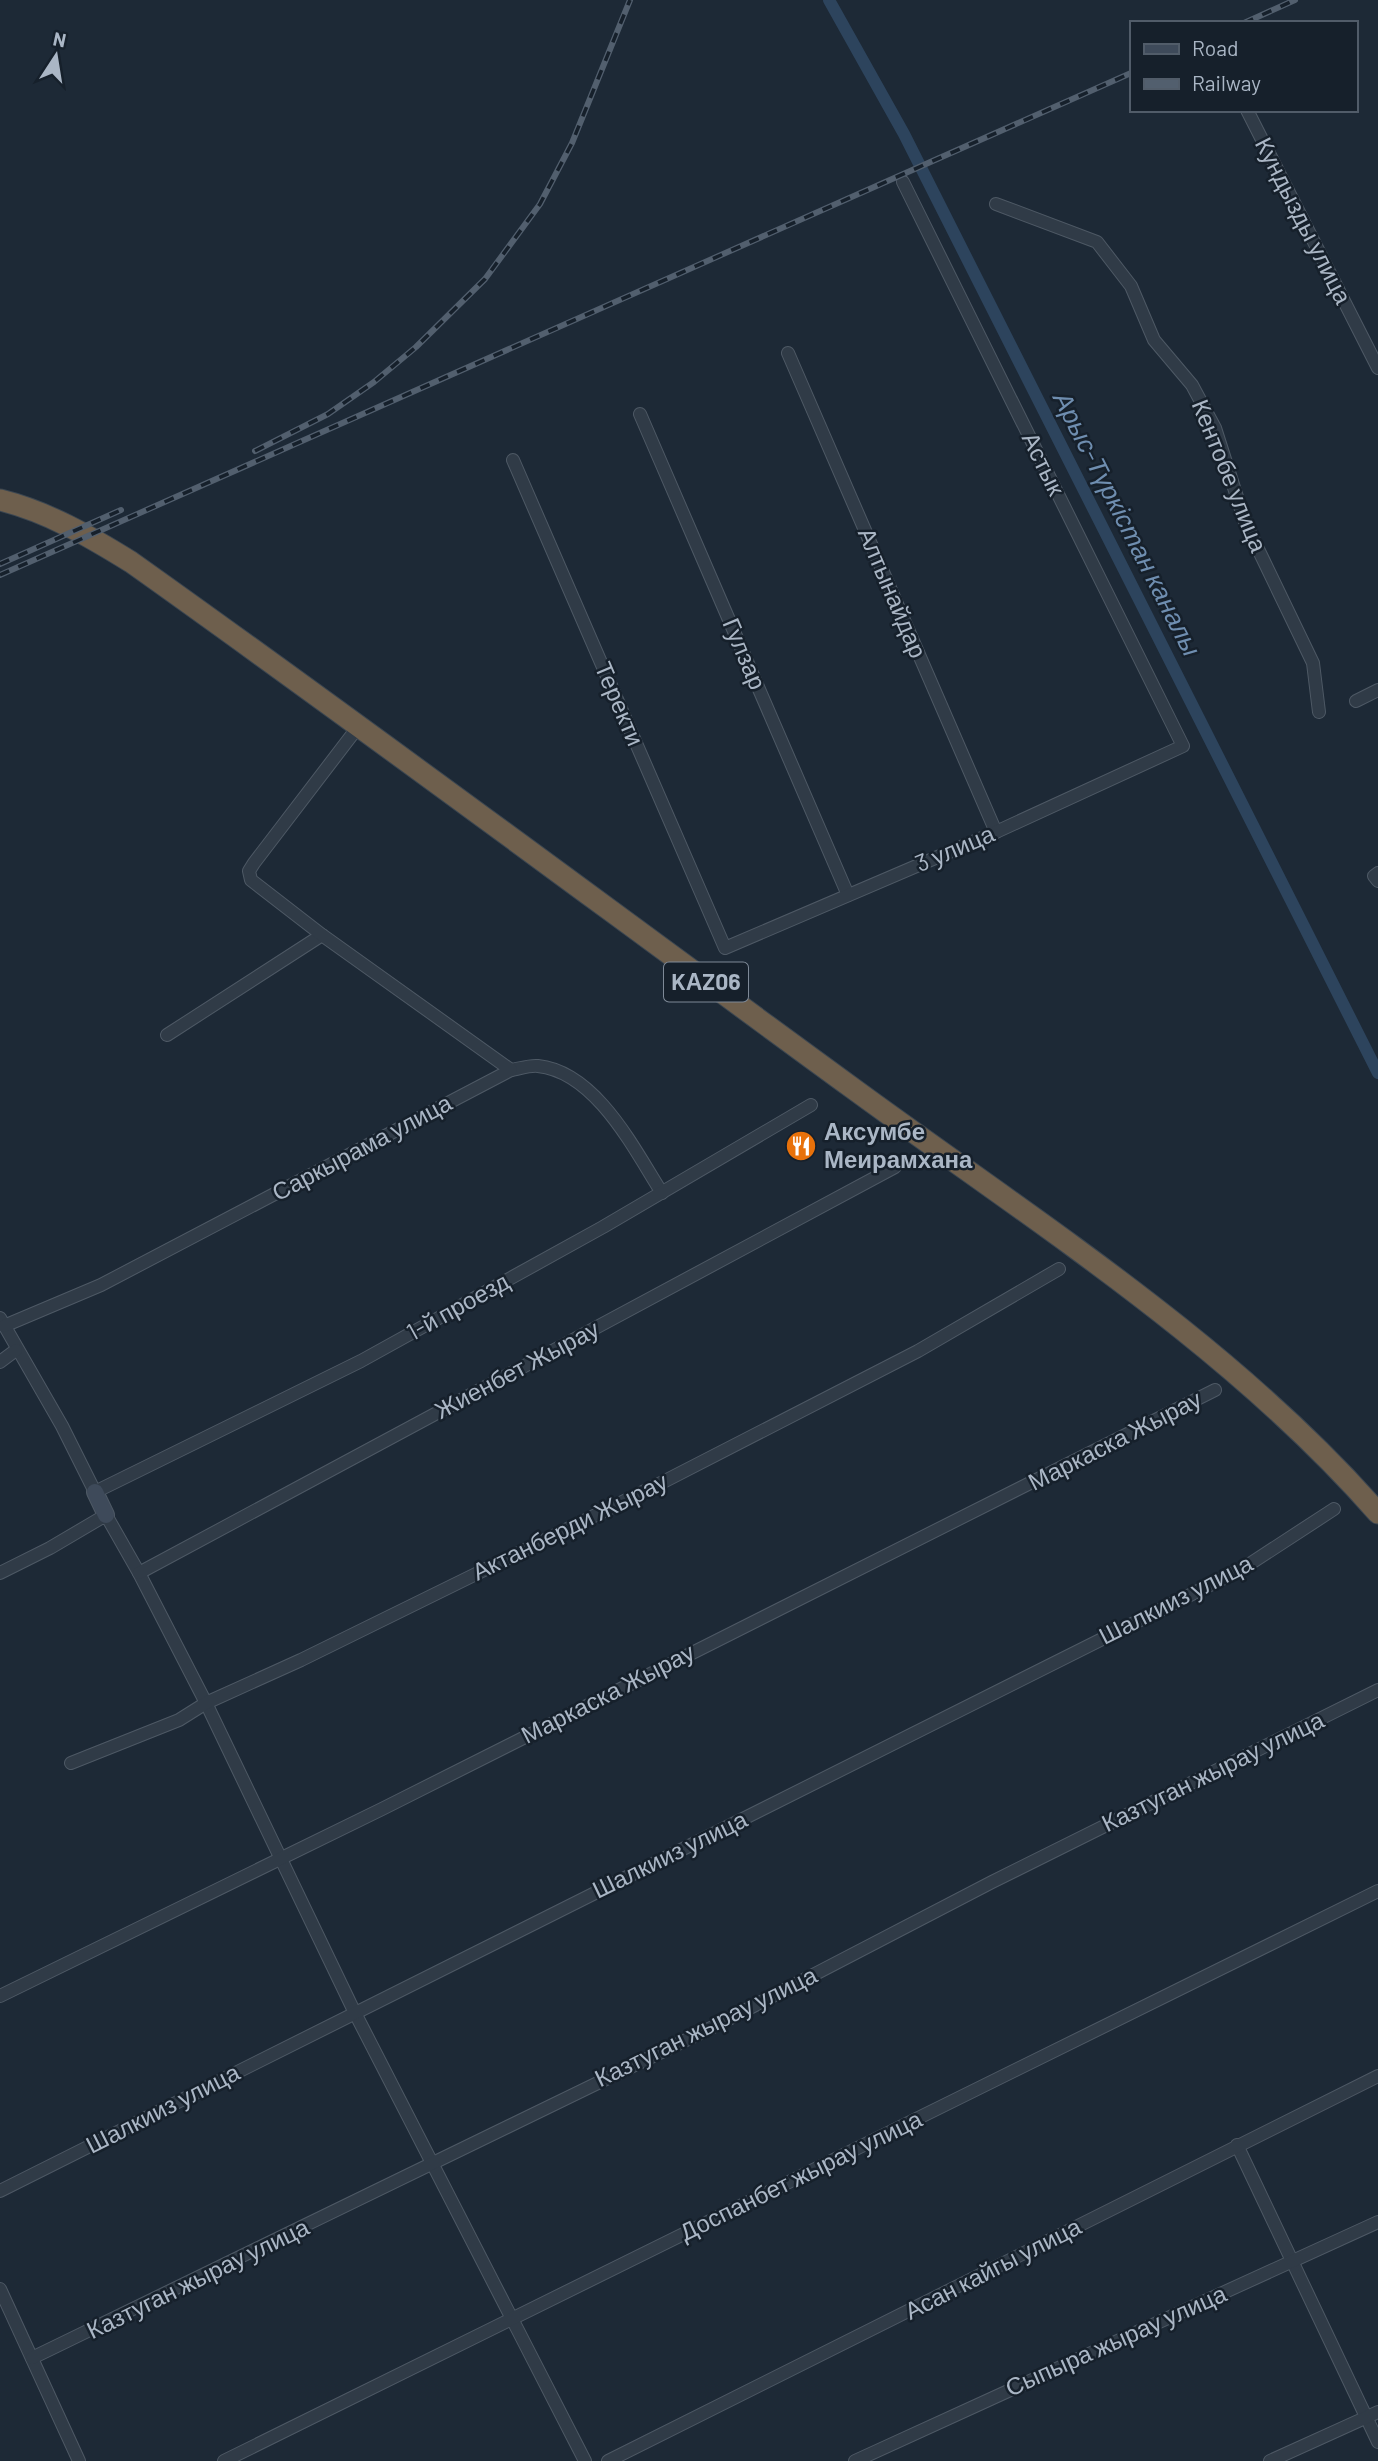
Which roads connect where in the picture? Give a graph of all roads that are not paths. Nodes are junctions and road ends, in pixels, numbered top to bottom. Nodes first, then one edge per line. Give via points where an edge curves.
1 (1248, 112) edge
2 (903, 182) dead end
3 (996, 204) dead end
4 (788, 353) dead end
5 (1378, 368) edge
6 (640, 414) dead end
7 (513, 460) dead end
8 (0, 486) edge
9 (0, 500) edge
10 (1378, 690) edge
11 (1356, 701) dead end
12 (1319, 712) dead end
13 (358, 727) junction
14 (1183, 746) joint
15 (996, 832) junction
16 (848, 895) junction
17 (322, 935) junction
18 (724, 948) joint
19 (167, 1035) dead end
20 (511, 1070) junction
21 (811, 1105) dead end
22 (895, 1167) dead end
23 (662, 1193) junction
24 (1059, 1269) dead end
25 (2, 1322) edge
26 (16, 1350) junction
27 (0, 1362) edge
28 (1215, 1390) dead end
29 (95, 1492) junction
30 (1378, 1492) edge
31 (1334, 1509) dead end
32 (1378, 1513) edge
33 (106, 1515) junction
34 (0, 1573) edge
35 (139, 1573) junction
36 (1378, 1690) edge
37 (206, 1703) junction
38 (71, 1763) dead end
39 (279, 1859) junction
40 (1378, 1891) edge
41 (0, 1996) edge
42 (354, 2011) junction
43 (1378, 2077) edge
44 (1237, 2145) junction
45 (431, 2162) junction
46 (0, 2191) edge
47 (1378, 2222) edge
48 (1295, 2261) junction
49 (0, 2289) edge
50 (3, 2305) edge
51 (511, 2319) junction
52 (32, 2358) junction
53 (1372, 2415) edge
54 (1378, 2442) edge
55 (79, 2461) edge
56 (223, 2461) edge
57 (585, 2461) edge
58 (608, 2461) edge
59 (855, 2461) edge
60 (1270, 2461) edge

1 - 5 street, Кундызды улица
2 - 14 street, Астык
3 - 12 street, Кентобе улица via 1097,242 1132,286 1154,340 1192,385 1215,428 1245,522 1313,663
4 - 15 street, Алтынайдар
6 - 16 street, Гулзар
7 - 18 street, Теректи
8 - 30 highway, KАZ06 via 59,506 104,529 291,661 1182,1313 1318,1428
9 - 13 highway, KАZ06 via 53,519 120,555
10 - 11 street
13 - 17 street via 249,871 251,880
13 - 32 highway, KАZ06 via 1174,1324 1308,1438
14 - 15 street, 3 улица
15 - 16 street, 3 улица
16 - 18 street, 3 улица
17 - 19 street
17 - 20 street
20 - 23 street via 552,1069 602,1102
20 - 25 street, Саркырама улица via 100,1285
21 - 23 street, 1-й проезд
22 - 35 street, Жиенбет Жырау
23 - 29 street, 1-й проезд via 361,1361
24 - 37 street, Актанберди Жырау via 918,1351 663,1482
25 - 26 street
26 - 27 street
26 - 29 street
28 - 39 street, Маркаска Жырау
29 - 33 street
31 - 42 street, Шалкииз улица via 1242,1570
33 - 34 street
33 - 35 street
35 - 37 street
36 - 45 street, Казтуган жырау улица via 717,2025
37 - 38 street, Актанберди Жырау via 180,1720
37 - 39 street
39 - 41 street, Маркаска Жырау
39 - 42 street
40 - 51 street, Доспанбет жырау улица
42 - 45 street
42 - 46 street, Шалкииз улица
43 - 44 street, Асан кайгы улица
44 - 48 street
44 - 58 street, Асан кайгы улица
45 - 51 street
45 - 52 street, Казтуган жырау улица via 379,2192
47 - 48 street, Сыпыра жырау улица
48 - 53 street
48 - 59 street, Сыпыра жырау улица
49 - 50 street
50 - 52 street
51 - 56 street, Доспанбет жырау улица
51 - 57 street
52 - 55 street
53 - 54 street
53 - 60 street

